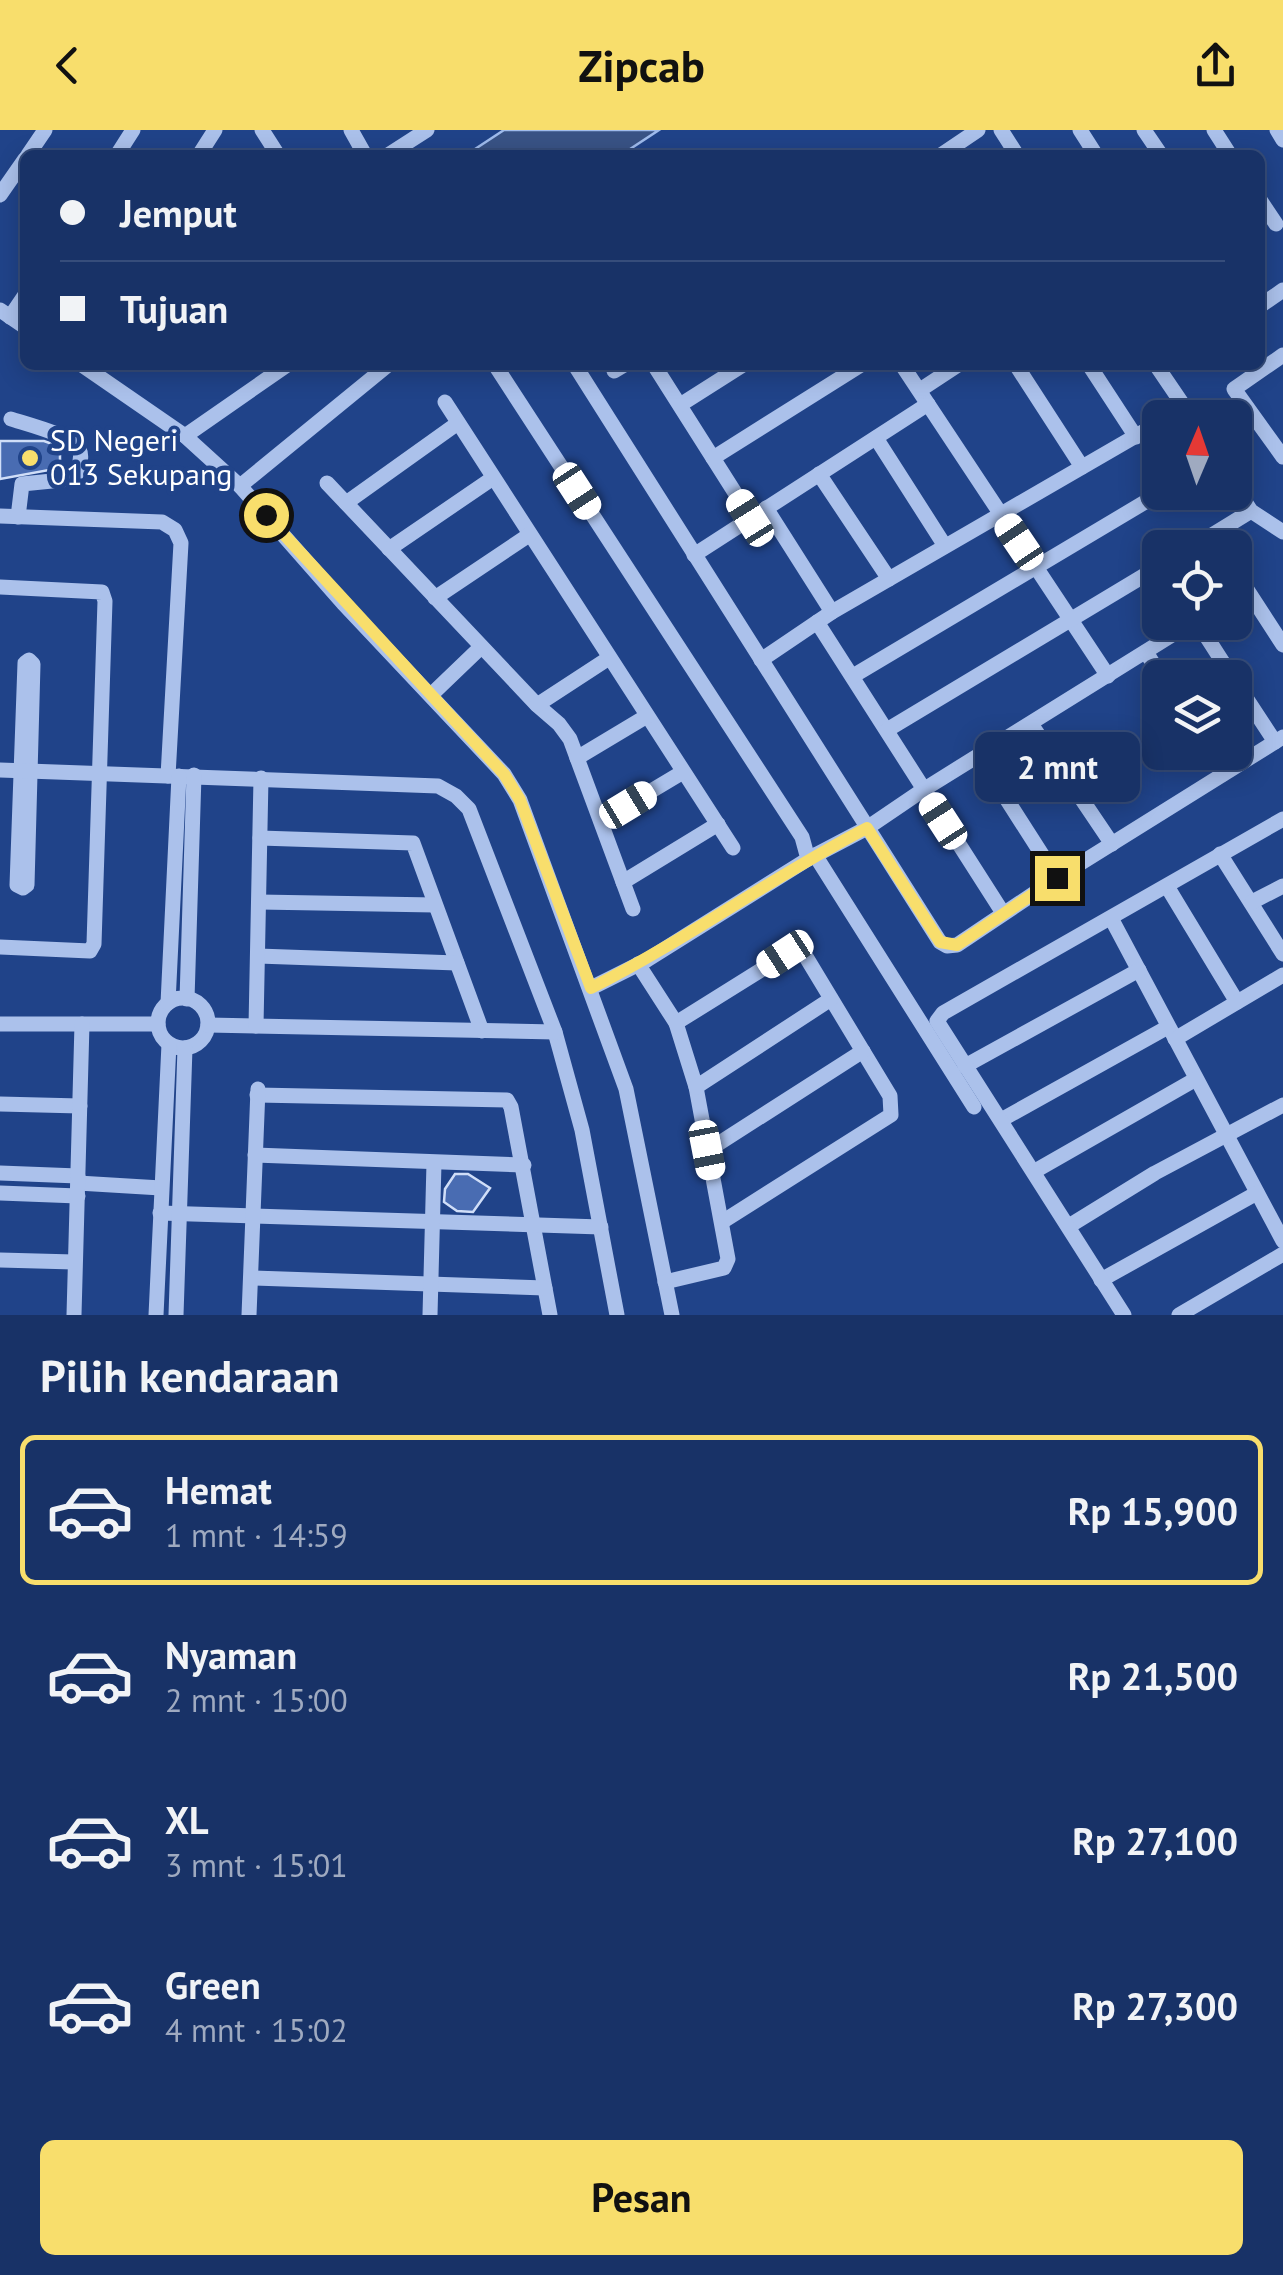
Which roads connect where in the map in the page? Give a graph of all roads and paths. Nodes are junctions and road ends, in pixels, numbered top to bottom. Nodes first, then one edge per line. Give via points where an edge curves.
1 (426, 130) edge
2 (978, 130) edge
3 (1277, 130) edge
4 (1283, 140) edge
5 (396, 150) edge
6 (949, 150) edge
7 (20, 166) edge
8 (0, 195) edge
9 (96, 370) edge
10 (279, 370) edge
11 (382, 370) edge
12 (498, 370) edge
13 (577, 370) edge
14 (657, 370) edge
15 (735, 370) edge
16 (853, 370) edge
17 (905, 370) edge
18 (953, 370) edge
19 (1019, 370) edge
20 (1092, 370) edge
21 (1160, 370) edge
22 (1262, 370) edge
23 (924, 397) junction
24 (1181, 400) edge
25 (445, 402) dead end
26 (680, 405) junction
27 (12, 419) dead end
28 (458, 422) junction
29 (1142, 432) edge
30 (186, 436) junction
31 (1136, 436) junction
32 (876, 438) junction
33 (1283, 457) edge
34 (713, 458) junction
35 (1082, 467) junction
36 (818, 474) junction
37 (493, 478) junction
38 (327, 483) dead end
39 (240, 486) junction
40 (346, 503) junction
41 (1142, 504) edge
42 (766, 508) junction
43 (1251, 512) joint
44 (1001, 514) junction
45 (0, 516) edge
46 (18, 516) junction
47 (750, 518) junction
48 (1229, 530) edge
49 (1283, 532) edge
50 (528, 534) junction
51 (944, 546) junction
52 (388, 549) junction
53 (694, 555) junction
54 (1037, 569) junction
55 (1142, 577) edge
56 (889, 579) junction
57 (0, 587) edge
58 (435, 598) junction
59 (1252, 607) edge
60 (832, 612) junction
61 (1071, 620) junction
62 (817, 622) junction
63 (1166, 640) edge
64 (1283, 645) edge
65 (480, 646) junction
66 (1146, 652) junction
67 (609, 658) junction
68 (761, 660) junction
69 (1151, 660) edge
70 (852, 676) junction
71 (1108, 676) junction
72 (431, 696) junction
73 (1252, 703) edge
74 (537, 705) junction
75 (647, 716) junction
76 (1031, 724) junction
77 (887, 730) junction
78 (1279, 739) edge
79 (978, 756) junction
80 (577, 758) junction
81 (0, 770) edge
82 (1220, 770) edge
83 (26, 771) junction
84 (684, 772) junction
85 (99, 774) junction
86 (1223, 774) junction
87 (180, 776) junction
88 (261, 778) junction
89 (923, 790) junction
90 (1283, 819) edge
91 (601, 822) junction
92 (718, 824) junction
93 (867, 828) junction
94 (260, 838) junction
95 (1112, 844) junction
96 (733, 848) dead end
97 (1220, 854) junction
98 (812, 857) junction
99 (1057, 878) junction
100 (623, 882) junction
101 (1283, 886) edge
102 (1168, 888) junction
103 (258, 902) junction
104 (1252, 902) junction
105 (435, 905) junction
106 (633, 908) dead end
107 (1003, 913) junction
108 (1111, 918) junction
109 (0, 947) edge
110 (1283, 954) edge
111 (258, 956) junction
112 (457, 963) junction
113 (638, 964) junction
114 (1140, 970) junction
115 (1283, 975) edge
116 (591, 988) junction
117 (831, 998) junction
118 (187, 999) junction
119 (1237, 1002) junction
120 (168, 1003) junction
121 (676, 1023) junction
122 (0, 1024) edge
123 (82, 1024) junction
124 (158, 1024) junction
125 (208, 1025) junction
126 (256, 1026) junction
127 (482, 1031) junction
128 (555, 1032) junction
129 (1171, 1033) junction
130 (177, 1046) junction
131 (863, 1051) junction
132 (965, 1066) junction
133 (1196, 1079) junction
134 (696, 1087) junction
135 (0, 1104) edge
136 (80, 1106) junction
137 (974, 1107) dead end
138 (1282, 1108) edge
139 (1001, 1120) junction
140 (1226, 1134) junction
141 (707, 1150) junction
142 (256, 1155) junction
143 (434, 1163) junction
144 (524, 1165) junction
145 (1036, 1171) junction
146 (0, 1173) edge
147 (78, 1185) junction
148 (162, 1188) junction
149 (0, 1193) edge
150 (1257, 1193) junction
151 (160, 1213) junction
152 (180, 1214) junction
153 (254, 1214) junction
154 (432, 1221) junction
155 (722, 1222) junction
156 (534, 1226) junction
157 (1069, 1226) junction
158 (601, 1227) junction
159 (1283, 1242) edge
160 (1283, 1254) edge
161 (0, 1260) edge
162 (74, 1262) junction
163 (251, 1278) junction
164 (1101, 1280) junction
165 (665, 1282) junction
166 (431, 1284) junction
167 (545, 1288) junction
168 (74, 1315) edge
169 (156, 1315) edge
170 (176, 1315) edge
171 (249, 1315) edge
172 (430, 1315) edge
173 (550, 1315) edge
174 (616, 1315) edge
175 (672, 1315) edge
176 (1124, 1315) edge
177 (1179, 1315) edge

1 - 5 street
2 - 6 street
3 - 4 street
7 - 8 street
9 - 30 street
10 - 30 street
11 - 39 street
12 - 98 street
13 - 53 street
14 - 26 street
15 - 26 street
16 - 34 street
17 - 23 street
18 - 23 street
19 - 35 street
20 - 31 street
21 - 24 street
22 - 33 street via 1234,390
23 - 32 street
23 - 44 street
25 - 28 street
26 - 34 street
27 - 46 street via 74,441 81,460 77,473 62,480 22,484
28 - 37 street
28 - 40 street
29 - 31 street
30 - 39 street
31 - 35 street
32 - 36 street
32 - 51 street
34 - 47 street
35 - 44 street
36 - 42 street
36 - 56 street
37 - 50 street
37 - 52 street
38 - 40 street
39 - 72 street
40 - 52 street
41 - 54 street
42 - 47 street
42 - 60 street
43 - 48 street
43 - 49 street
44 - 51 street
44 - 54 street
45 - 46 street
46 - 87 street via 162,522 175,530 181,543
47 - 53 street
50 - 58 street
50 - 67 street
51 - 56 street
52 - 58 street
53 - 68 street
54 - 61 street
54 - 70 street
55 - 61 street
56 - 60 street
57 - 85 street via 104,594
58 - 65 street
59 - 64 street
60 - 62 street
61 - 71 street
61 - 77 street
62 - 68 street
62 - 70 street
63 - 66 street
65 - 72 street
65 - 74 street
66 - 69 street
66 - 71 street
67 - 74 street
67 - 75 street
68 - 93 street
70 - 77 street
71 - 76 street
72 - 116 street via 520,800
73 - 78 street
74 - 80 street via 559,724
75 - 80 street
75 - 84 street
76 - 79 street
76 - 95 street
77 - 89 street
78 - 86 street
79 - 89 street
79 - 99 street
80 - 91 street
81 - 83 street
82 - 86 street
83 - 83 street via 26,663 28,660 33,664
83 - 83 street via 27,885 21,888 16,884
83 - 85 street
84 - 91 street
84 - 92 street
85 - 87 street
85 - 109 street via 92,949
86 - 95 street
87 - 88 street
87 - 118 street
87 - 120 street
88 - 94 street
88 - 128 street via 438,786 456,796 469,809
89 - 93 street
89 - 107 street
90 - 97 street
91 - 100 street
92 - 96 street
92 - 100 street
93 - 98 street
93 - 107 street via 940,942 957,945
94 - 103 street
94 - 105 street via 413,843
95 - 99 street
97 - 102 street
97 - 104 street
98 - 113 street
98 - 137 street
99 - 107 street
100 - 106 street
101 - 104 street
102 - 108 street
102 - 119 street
103 - 105 street
103 - 111 street
104 - 110 street
105 - 112 street
108 - 114 street
108 - 132 street via 944,1013 937,1021
111 - 112 street
111 - 126 street
112 - 127 street
113 - 116 street
113 - 121 street
114 - 129 street
114 - 132 street
115 - 119 street
116 - 165 street via 626,1089
117 - 121 street via 803,952 794,951
117 - 131 street
117 - 134 street
118 - 120 street
118 - 125 street via 203,1009
119 - 129 street
120 - 124 street
121 - 134 street
122 - 123 street
123 - 124 street
123 - 136 street
124 - 130 street
125 - 126 street
125 - 130 street via 201,1040
126 - 127 street
127 - 128 street
128 - 158 street
129 - 133 street
129 - 139 street
130 - 148 street
130 - 152 street
131 - 141 street
131 - 155 street via 890,1096 891,1115
132 - 139 street
133 - 140 street
133 - 145 street
134 - 141 street
135 - 136 street
136 - 147 street
138 - 140 street
139 - 145 street
140 - 150 street
140 - 157 street
141 - 155 street
142 - 143 street
142 - 144 street via 258,1090 507,1100
142 - 153 street
143 - 144 street
143 - 154 street
144 - 156 street
145 - 157 street
146 - 147 street
147 - 148 street
147 - 149 street
147 - 162 street
148 - 151 street
150 - 159 street
150 - 164 street
151 - 152 street
151 - 169 street
152 - 153 street
152 - 170 street
153 - 154 street
153 - 163 street
154 - 156 street
154 - 166 street
155 - 165 street via 724,1268
156 - 158 street
156 - 167 street
157 - 164 street
158 - 174 street
160 - 177 street
161 - 162 street
162 - 168 street
163 - 166 street
163 - 171 street
164 - 176 street
165 - 175 street
166 - 167 street
166 - 172 street
167 - 173 street

